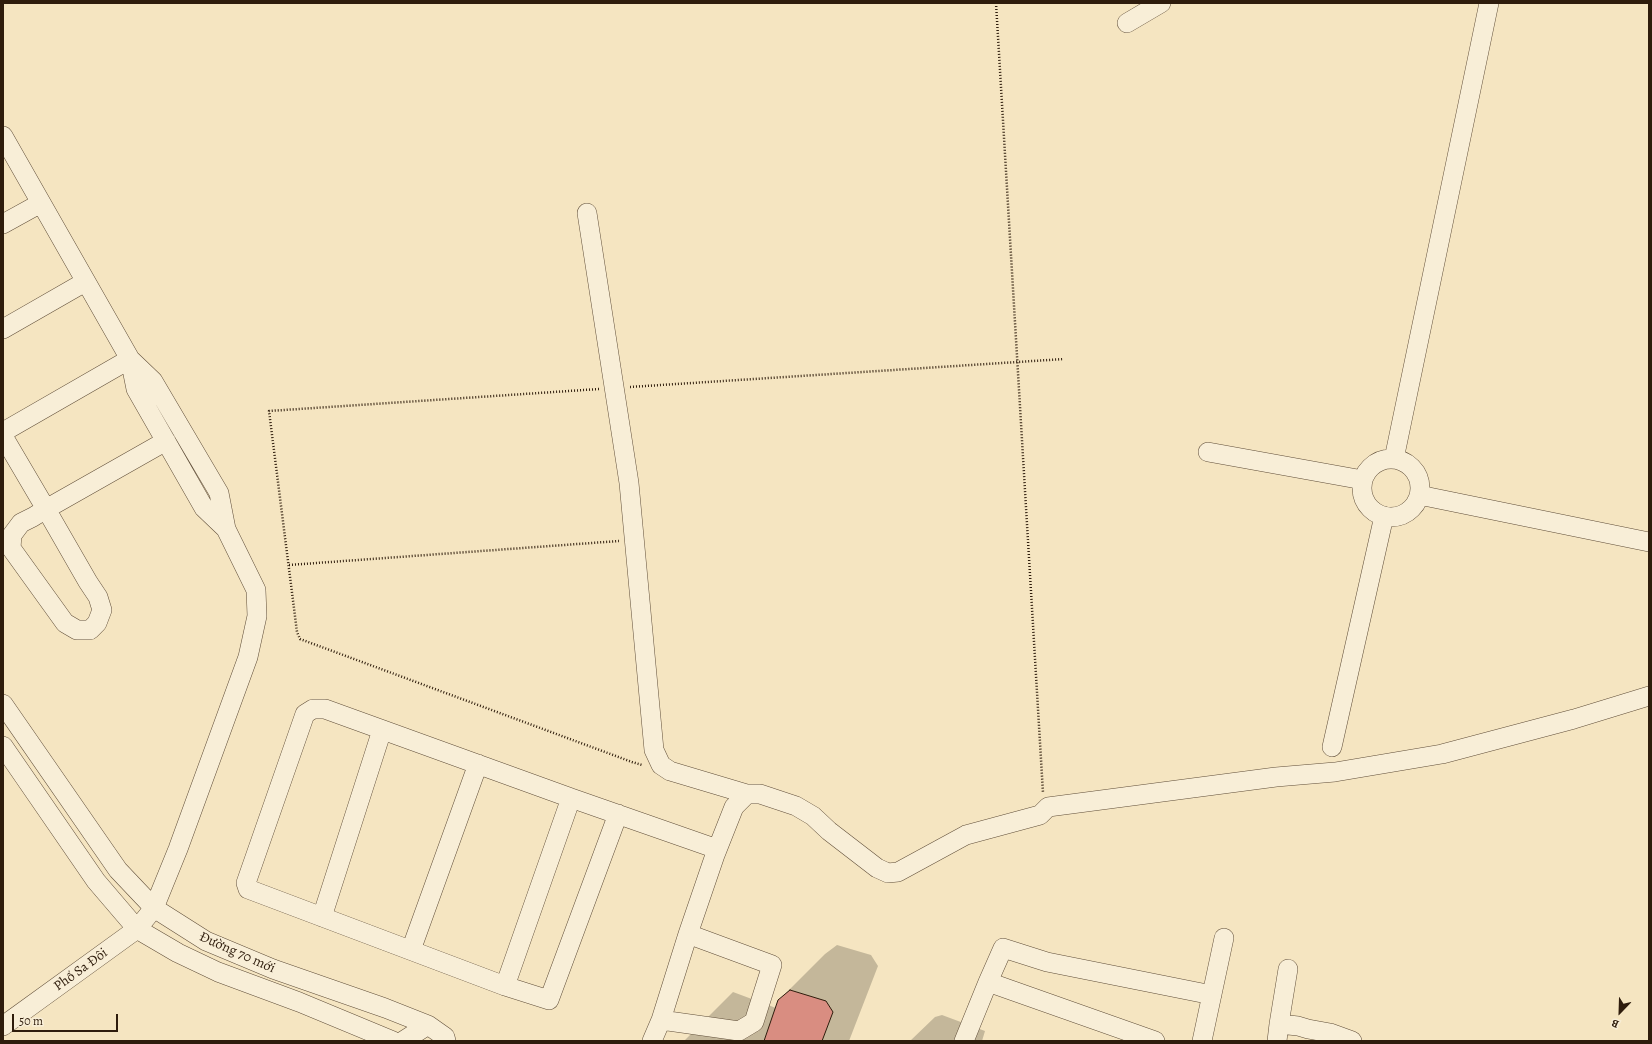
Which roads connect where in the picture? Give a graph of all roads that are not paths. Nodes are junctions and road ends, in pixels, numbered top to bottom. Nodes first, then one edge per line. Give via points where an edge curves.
1 (1161, 3) edge
2 (1488, 3) edge
3 (1127, 22) dead end
4 (3, 136) edge
5 (41, 203) junction
6 (587, 213) dead end
7 (3, 224) edge
8 (86, 282) junction
9 (3, 329) edge
10 (130, 359) junction
11 (3, 432) edge
12 (3, 436) edge
13 (166, 441) junction
14 (1208, 452) dead end
15 (1394, 459) junction
16 (1363, 480) junction
17 (1419, 495) junction
18 (46, 509) junction
19 (1384, 516) junction
20 (226, 529) junction
21 (1649, 542) edge
22 (1649, 696) edge
23 (3, 704) edge
24 (382, 730) junction
25 (3, 746) edge
26 (1332, 747) dead end
27 (478, 764) junction
28 (747, 794) junction
29 (571, 798) junction
30 (618, 814) junction
31 (718, 849) junction
32 (154, 908) junction
33 (322, 917) junction
34 (137, 929) junction
35 (688, 934) junction
36 (1224, 938) dead end
37 (411, 950) junction
38 (1288, 969) dead end
39 (988, 982) junction
40 (505, 986) junction
41 (1212, 995) junction
42 (661, 1020) junction
43 (428, 1025) junction
44 (3, 1026) edge
45 (1278, 1033) edge
46 (443, 1040) edge
47 (393, 1041) edge
48 (403, 1041) edge
49 (652, 1041) edge
50 (964, 1041) edge
51 (1155, 1041) edge
52 (1202, 1041) edge
53 (1352, 1041) edge

1 - 3 street
2 - 15 street
4 - 5 street
5 - 7 street
5 - 8 street
6 - 28 street via 629,483 654,750 661,765 670,771
8 - 9 street
8 - 10 street
10 - 11 street
10 - 13 street via 136,389
10 - 20 street via 153,381 219,493
12 - 18 street
13 - 18 street
13 - 20 street via 204,508
14 - 16 street
15 - 16 street via 1375,464
15 - 17 street via 1412,468 1420,485
16 - 19 street via 1364,498 1375,512
17 - 19 street via 1416,504 1410,510 1397,516
17 - 21 street
18 - 18 street via 21,523 12,535 11,548 65,623 77,630 90,630 97,623 102,610 98,597
19 - 26 street
20 - 32 street, Phố Sa Đôi via 256,590 258,616 248,657
22 - 28 street via 1442,754 1335,772 1048,806 1040,815 966,835 898,872 888,873 877,868 813,816 796,806 760,794
23 - 32 street, Đường 70 mới via 118,870
24 - 27 street
24 - 33 street
24 - 33 street via 325,709 312,709 305,714 246,883 248,889
25 - 34 street, Đường 70 mới via 96,880
27 - 29 street
27 - 37 street
28 - 31 street via 734,806
29 - 30 street
29 - 40 street
30 - 31 street
30 - 40 street via 548,1000
31 - 35 street
32 - 34 street, Phố Sa Đôi
32 - 43 street, Đường 70 mới via 206,941 272,969
33 - 37 street
34 - 44 street, Phố Sa Đôi
34 - 47 street, Đường 70 mới via 218,972
35 - 42 street
35 - 42 street via 772,965 754,1022 739,1031
36 - 41 street
37 - 40 street
38 - 45 street
39 - 41 street via 1003,948 1047,962
39 - 50 street
39 - 51 street
41 - 52 street
42 - 49 street
43 - 46 street, Đường 70 mới
43 - 48 street
45 - 53 street via 1298,1026

